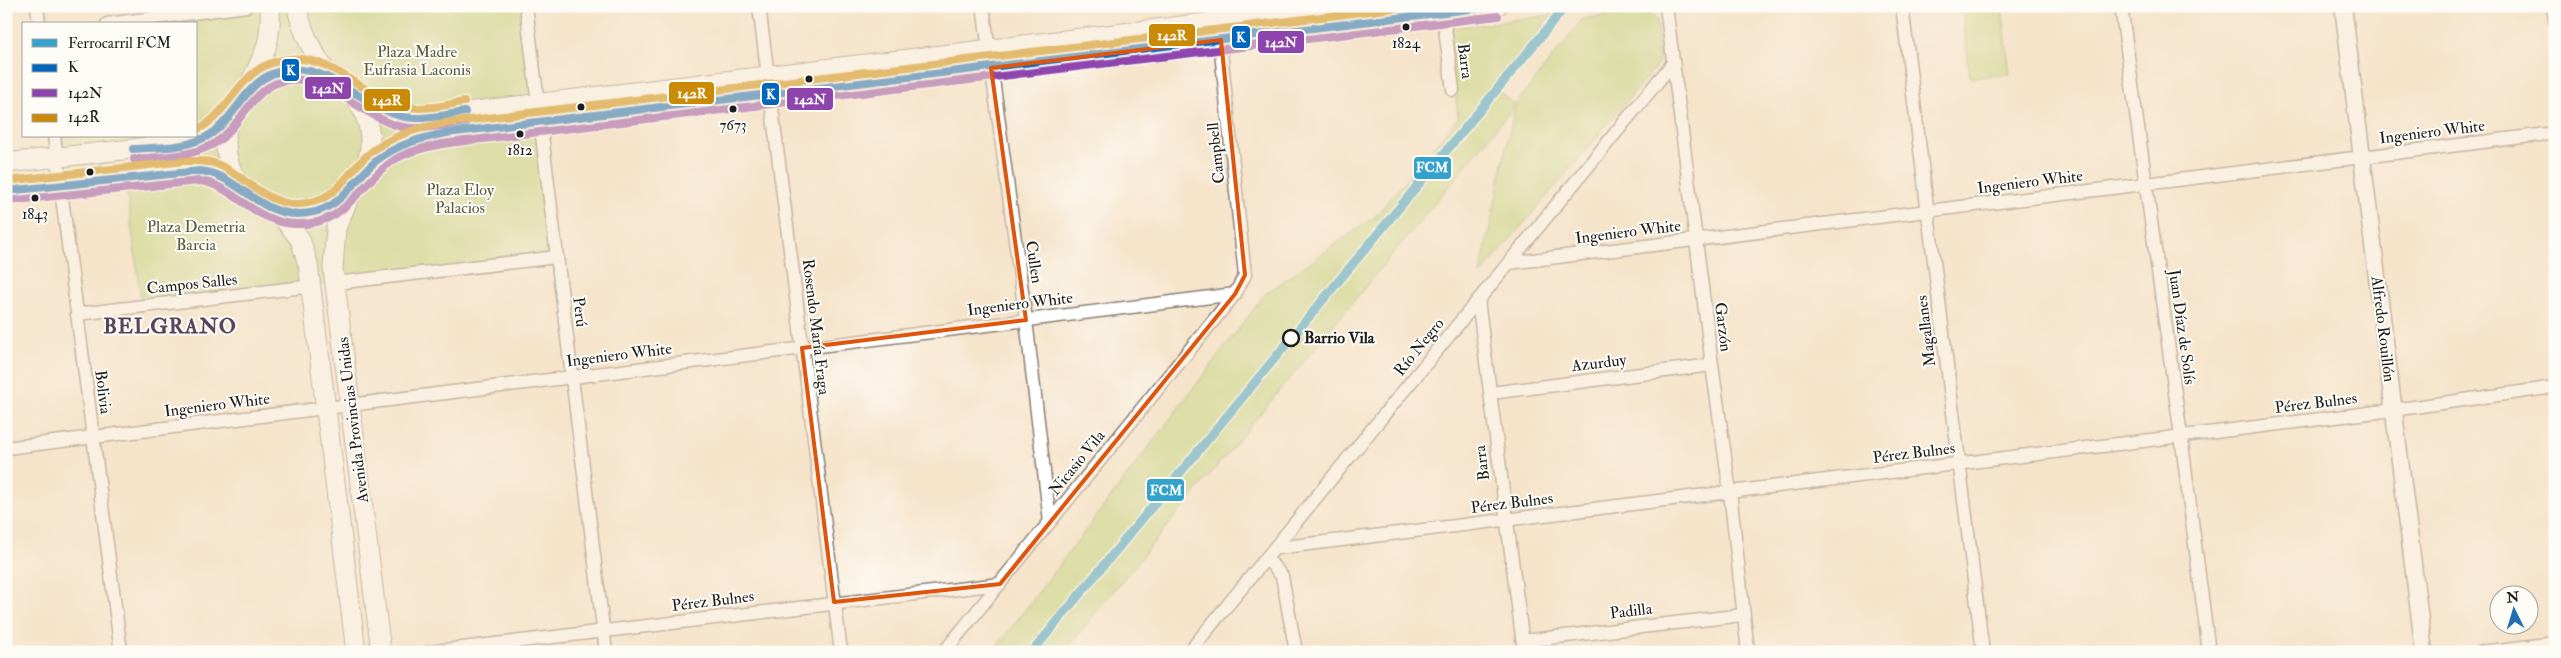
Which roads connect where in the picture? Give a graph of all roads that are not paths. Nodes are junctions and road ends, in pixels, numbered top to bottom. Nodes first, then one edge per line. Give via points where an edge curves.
1 (37, 6) edge
2 (247, 6) edge
3 (270, 6) edge
4 (297, 6) edge
5 (526, 6) edge
6 (759, 6) edge
7 (983, 6) edge
8 (1348, 6) edge
9 (1497, 6) edge
10 (1666, 6) edge
11 (1902, 6) edge
12 (2121, 6) edge
13 (2343, 6) edge
14 (2553, 6) edge
15 (1443, 10) edge
16 (2555, 20) edge
17 (39, 22) edge
18 (123, 22) edge
19 (1218, 23) edge
20 (990, 59) junction
21 (1673, 63) junction
22 (329, 76) junction
23 (769, 85) junction
24 (345, 86) junction
25 (1452, 90) dead end
26 (246, 91) junction
27 (539, 112) junction
28 (230, 117) junction
29 (2555, 133) edge
30 (54, 138) edge
31 (56, 157) junction
32 (2362, 157) junction
33 (6, 163) edge
34 (365, 170) junction
35 (2146, 184) junction
36 (60, 185) junction
37 (6, 191) edge
38 (352, 191) junction
39 (247, 193) junction
40 (277, 211) junction
41 (1928, 211) junction
42 (1696, 240) junction
43 (557, 257) junction
44 (1508, 263) junction
45 (336, 283) junction
46 (312, 286) junction
47 (1235, 294) junction
48 (1478, 300) junction
49 (77, 314) junction
50 (1026, 320) junction
51 (802, 348) junction
52 (1712, 366) junction
53 (572, 377) junction
54 (2555, 387) edge
55 (1491, 393) junction
56 (350, 404) junction
57 (326, 407) junction
58 (2393, 410) junction
59 (2181, 436) junction
60 (93, 437) junction
61 (6, 448) edge
62 (1959, 463) junction
63 (1730, 492) junction
64 (1505, 520) junction
65 (1050, 522) junction
66 (1276, 548) junction
67 (1267, 559) junction
68 (1000, 584) junction
69 (834, 602) junction
70 (1743, 614) junction
71 (603, 630) junction
72 (2555, 643) edge
73 (1524, 646) edge
74 (121, 652) edge
75 (356, 652) edge
76 (381, 652) edge
77 (429, 652) edge
78 (606, 652) edge
79 (841, 652) edge
80 (944, 652) edge
81 (1190, 652) edge
82 (1296, 652) edge
83 (1748, 652) edge
84 (1983, 652) edge
85 (2209, 652) edge
86 (2424, 652) edge
87 (2482, 652) edge

1 - 17 street
2 - 18 street
3 - 26 main road via 272,31 265,54
4 - 22 main road via 314,54
5 - 27 street, Perú
6 - 23 street, Rosendo María Fraga
7 - 20 street, Cullen
8 - 19 main road
9 - 15 main road
10 - 21 street, Garzón
11 - 41 street, Magallanes
12 - 35 street, Juan Díaz de Solís
13 - 32 street, Alfredo Rouillón
14 - 16 street
15 - 19 main road
15 - 25 street, Barra
19 - 20 main road
19 - 47 street, Campbell via 1245,275
20 - 23 main road
20 - 50 street, Cullen
21 - 42 street, Garzón
21 - 44 street, Río Negro
22 - 24 main road
22 - 26 main road via 307,70 285,70 264,78
23 - 27 main road
23 - 51 street, Rosendo María Fraga
24 - 27 main road via 398,115
24 - 34 main road via 360,104 369,125 371,148
26 - 28 main road
27 - 34 main road via 416,138
27 - 43 street, Perú
28 - 31 main road via 210,134 194,142
28 - 39 main road via 225,137 227,158 234,177
29 - 32 street, Ingeniero White
30 - 31 street, Bolivia
31 - 33 main road
31 - 36 street, Bolivia
32 - 35 street, Ingeniero White
32 - 58 street, Alfredo Rouillón
34 - 38 main road
35 - 41 street, Ingeniero White
35 - 59 street, Juan Díaz de Solís
36 - 37 main road
36 - 39 main road via 186,171 214,173
36 - 49 street, Bolivia
38 - 40 main road via 336,204 317,212
38 - 45 main road, Avenida Provincias Unidas via 336,228
39 - 40 main road
40 - 46 main road, Avenida Provincias Unidas via 300,239
41 - 42 street, Ingeniero White
41 - 62 street, Magallanes
42 - 44 street, Ingeniero White
42 - 52 street, Garzón
43 - 45 street
43 - 53 street, Perú
44 - 48 street, Río Negro
45 - 56 main road, Avenida Provincias Unidas
46 - 49 street, Campos Salles
46 - 57 main road, Avenida Provincias Unidas
47 - 50 street, Ingeniero White
47 - 65 street, Nicasio Vila
48 - 55 street, Barra
48 - 66 street, Río Negro
49 - 60 street, Bolivia
50 - 51 street, Ingeniero White
50 - 65 street, Cullen
51 - 53 street, Ingeniero White
51 - 69 street, Rosendo María Fraga
52 - 55 street, Azurduy
52 - 63 street, Garzón
53 - 56 street, Ingeniero White
53 - 71 street, Perú
54 - 58 street, Pérez Bulnes
55 - 64 street, Barra
56 - 57 street, Ingeniero White
56 - 76 main road, Avenida Provincias Unidas
57 - 60 street, Ingeniero White
57 - 75 main road, Avenida Provincias Unidas
58 - 59 street, Pérez Bulnes
58 - 86 street, Alfredo Rouillón
59 - 62 street, Pérez Bulnes
59 - 85 street, Juan Díaz de Solís
60 - 61 street, Ingeniero White
60 - 74 street, Bolivia
62 - 63 street, Pérez Bulnes
62 - 84 street, Magallanes
63 - 64 street, Pérez Bulnes
63 - 70 street, Garzón
64 - 66 street, Pérez Bulnes
64 - 73 street, Barra
65 - 68 street, Nicasio Vila
66 - 67 street, Río Negro
67 - 81 street, Río Negro
67 - 82 street via 1282,576
68 - 69 street, Pérez Bulnes
68 - 80 street, Nicasio Vila
69 - 71 street, Pérez Bulnes
69 - 79 street, Rosendo María Fraga
70 - 73 street, Padilla
70 - 83 street, Garzón
71 - 77 street, Pérez Bulnes
71 - 78 street, Perú
72 - 87 street

